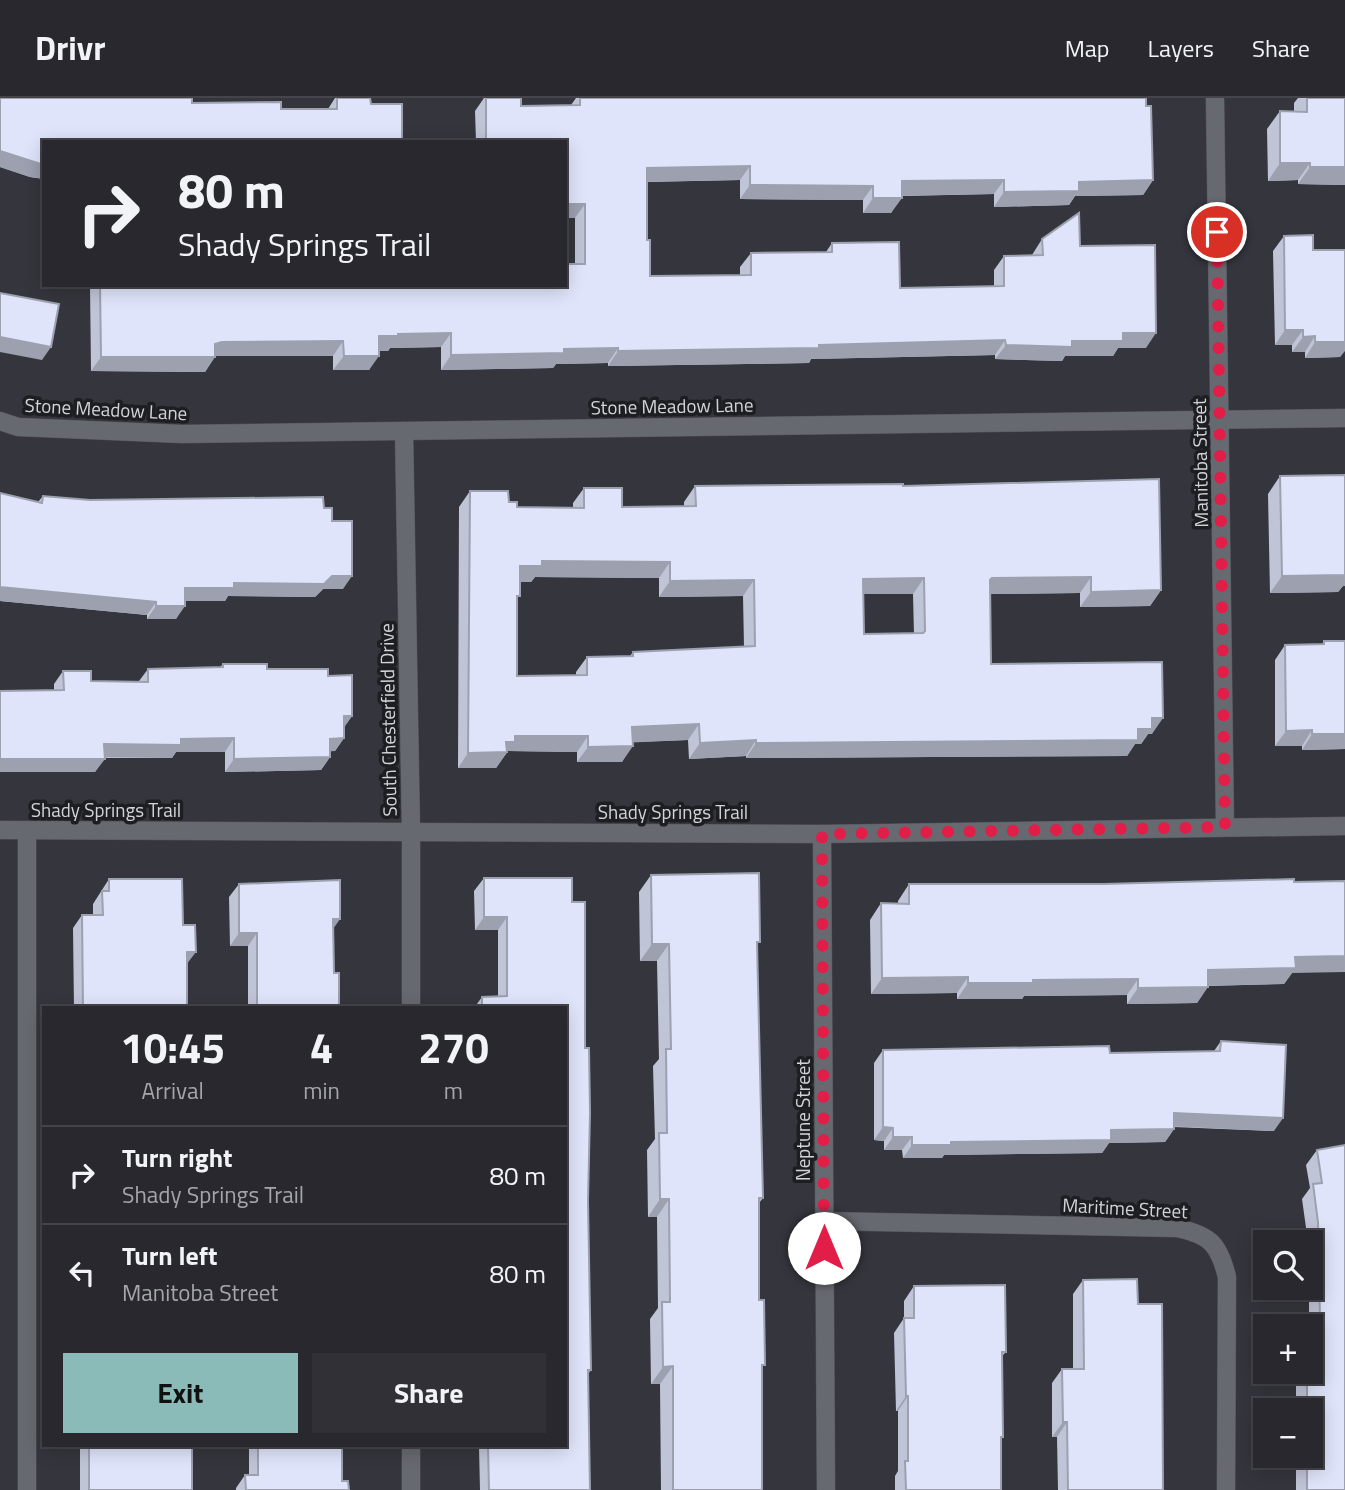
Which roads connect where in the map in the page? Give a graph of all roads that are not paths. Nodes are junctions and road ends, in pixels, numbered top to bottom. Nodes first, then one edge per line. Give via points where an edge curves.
1 (1215, 98) edge
2 (1345, 418) edge
3 (1220, 419) junction
4 (0, 421) edge
5 (404, 431) junction
6 (1225, 827) junction
7 (1345, 827) edge
8 (0, 830) edge
9 (27, 831) junction
10 (411, 832) junction
11 (822, 834) junction
12 (411, 1006) edge
13 (824, 1221) junction
14 (411, 1447) edge
15 (27, 1490) edge
16 (411, 1490) edge
17 (826, 1490) edge
18 (1226, 1490) edge

1 - 3 street, Manitoba Street
2 - 3 street, Stone Meadow Lane
3 - 5 street, Stone Meadow Lane
3 - 6 street, Manitoba Street
4 - 5 street, Stone Meadow Lane via 18,427 182,434
5 - 10 street, South Chesterfield Drive
6 - 7 street, Shady Springs Trail
6 - 11 street, Shady Springs Trail
8 - 9 street, Shady Springs Trail
9 - 10 street, Shady Springs Trail
9 - 15 street
10 - 11 street, Shady Springs Trail
10 - 12 street, South Chesterfield Drive
11 - 13 street, Neptune Street
13 - 17 street, Neptune Street
13 - 18 street, Maritime Street via 1177,1228 1212,1242 1227,1277
14 - 16 street

